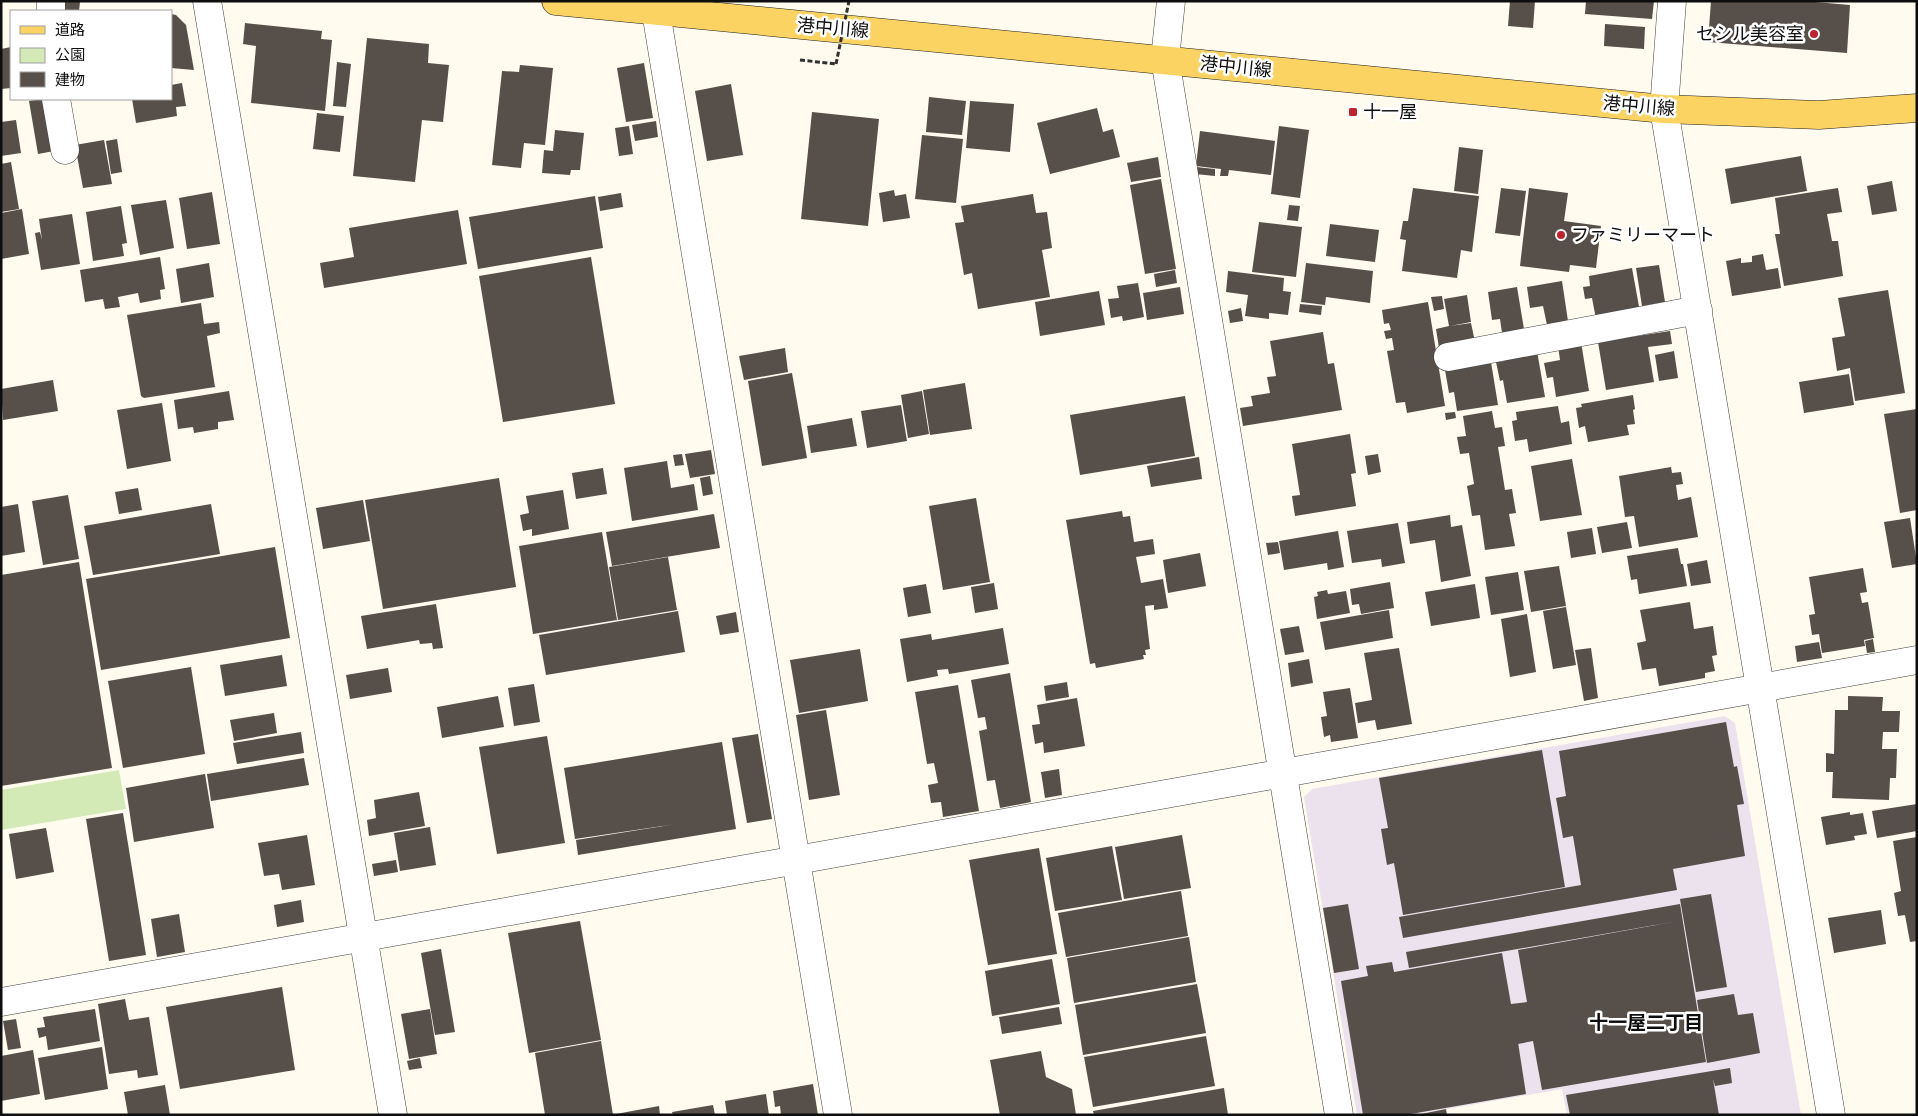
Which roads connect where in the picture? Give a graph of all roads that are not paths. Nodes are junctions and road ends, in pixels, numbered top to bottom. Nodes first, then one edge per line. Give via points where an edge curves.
1 (207, 1) edge
2 (556, 1) edge
3 (1171, 1) edge
4 (1672, 1) edge
5 (656, 6) edge
6 (1165, 60) junction
7 (56, 100) edge
8 (1917, 108) edge
9 (1664, 109) junction
10 (66, 150) dead end
11 (1698, 310) junction
12 (1448, 357) dead end
13 (1917, 660) edge
14 (1760, 688) junction
15 (1282, 773) junction
16 (796, 860) junction
17 (364, 937) junction
18 (1, 1002) edge
19 (393, 1115) edge
20 (838, 1115) edge
21 (1339, 1115) edge
22 (1831, 1115) edge

1 - 17 street
2 - 5 main road, 港中川線
3 - 6 street
4 - 9 street
5 - 6 main road, 港中川線
5 - 16 street
6 - 9 main road, 港中川線
6 - 15 street
7 - 10 street
8 - 9 main road, 港中川線 via 1819,115
9 - 11 street
11 - 12 street
11 - 14 street
13 - 14 street
14 - 15 street
14 - 22 street
15 - 16 street
15 - 21 street
16 - 17 street
16 - 20 street
17 - 18 street
17 - 19 street

